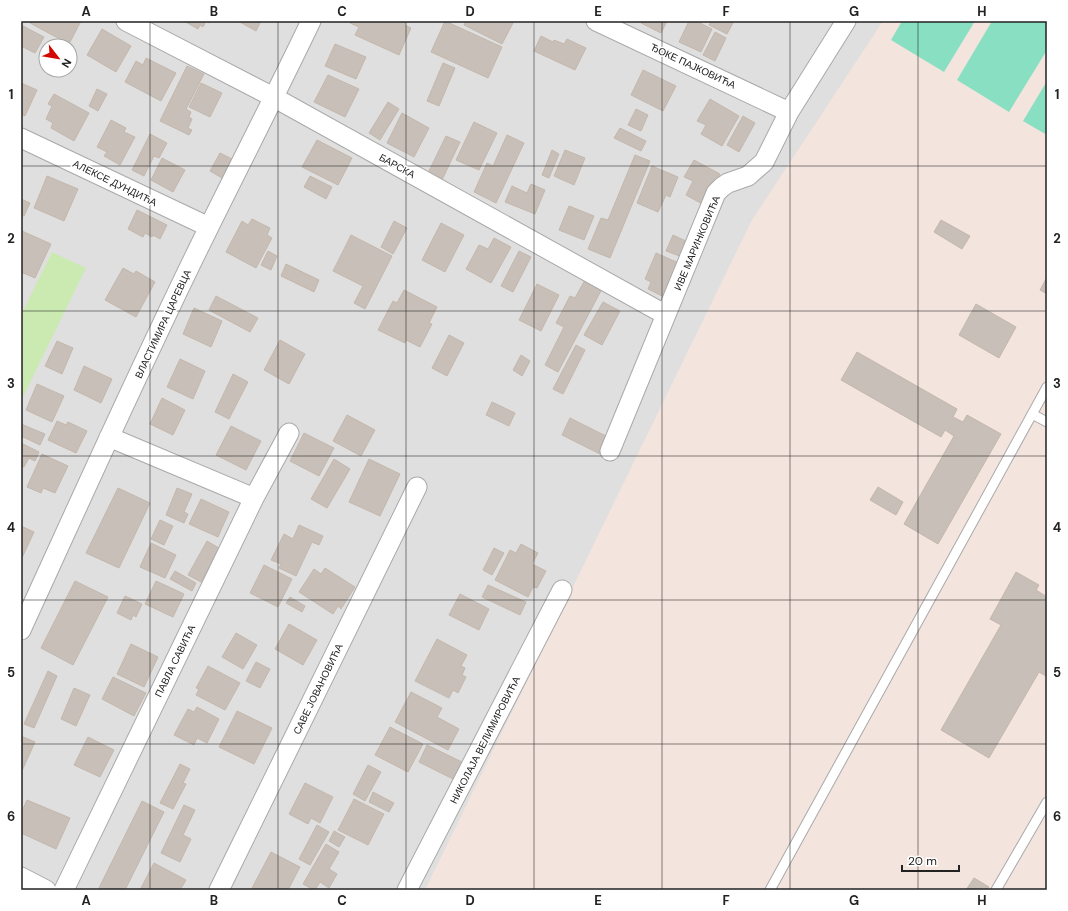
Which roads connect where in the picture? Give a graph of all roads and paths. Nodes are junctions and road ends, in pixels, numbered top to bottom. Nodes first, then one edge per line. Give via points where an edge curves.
1 (126, 21) edge
2 (311, 21) edge
3 (596, 21) edge
4 (846, 21) edge
5 (275, 98) junction
6 (789, 112) junction
7 (21, 138) edge
8 (209, 228) junction
9 (666, 315) junction
10 (1047, 387) edge
11 (1032, 414) junction
12 (1047, 422) edge
13 (288, 433) dead end
14 (109, 437) junction
15 (610, 451) dead end
16 (417, 488) dead end
17 (254, 498) junction
18 (562, 590) dead end
19 (21, 630) edge
20 (1047, 802) edge
21 (21, 877) edge
22 (998, 889) edge
23 (46, 890) edge
24 (64, 890) edge
25 (219, 890) edge
26 (407, 890) edge
27 (770, 890) edge

1 - 5 street, БАРСКА
2 - 5 street, ВЛАСТИМИРА ЦАРЕВЦА
3 - 6 street, ЂОКЕ ПАЈКОВИЋА
4 - 6 street, ИВЕ МАРИНКОВИЋА
5 - 8 street, ВЛАСТИМИРА ЦАРЕВЦА
5 - 9 street, БАРСКА
6 - 9 street, ИВЕ МАРИНКОВИЋА via 764,162 748,176 728,183 716,194
7 - 8 street, АЛЕКСЕ ДУНДИЋА
8 - 14 street, ВЛАСТИМИРА ЦАРЕВЦА
9 - 15 street, ИВЕ МАРИНКОВИЋА
10 - 11 lane
11 - 12 lane
11 - 27 lane
13 - 17 street, ПАВЛА САВИЋА
14 - 17 street
14 - 19 street, ВЛАСТИМИРА ЦАРЕВЦА
16 - 25 street, САВЕ ЈОВАНОВИЋА
17 - 24 street, ПАВЛА САВИЋА
18 - 26 street, НИКОЛАЈА ВЕЛИМИРОВИЋА
20 - 22 lane
21 - 23 street

